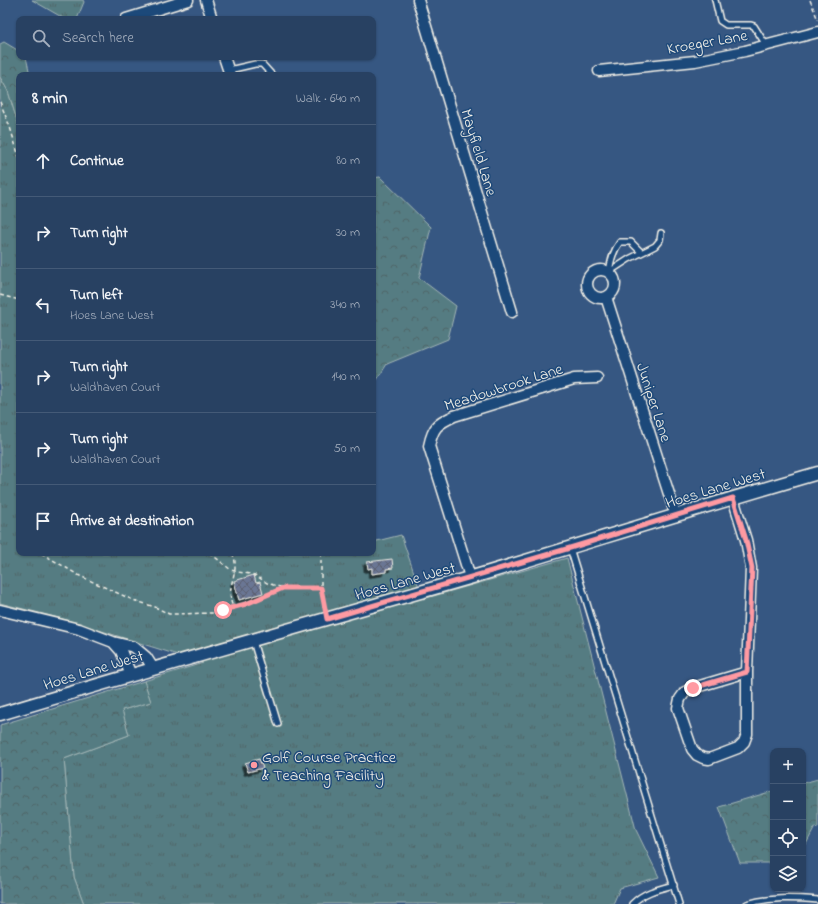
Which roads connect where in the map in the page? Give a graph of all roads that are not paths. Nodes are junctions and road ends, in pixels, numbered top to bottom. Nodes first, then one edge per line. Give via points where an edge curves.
1 (188, 0) edge
2 (206, 0) edge
3 (418, 0) edge
4 (715, 0) edge
5 (136, 16) edge
6 (211, 16) edge
7 (818, 32) edge
8 (766, 45) junction
9 (225, 60) edge
10 (599, 71) dead end
11 (229, 72) edge
12 (269, 72) edge
13 (661, 233) dead end
14 (640, 252) junction
15 (609, 272) junction
16 (606, 297) junction
17 (512, 312) dead end
18 (597, 378) dead end
19 (818, 473) edge
20 (733, 498) junction
21 (676, 516) junction
22 (570, 548) junction
23 (470, 577) junction
24 (0, 610) edge
25 (253, 640) junction
26 (113, 642) junction
27 (153, 668) junction
28 (747, 672) junction
29 (131, 674) junction
30 (0, 714) edge
31 (278, 724) dead end
32 (674, 884) junction
33 (818, 900) edge
34 (632, 904) edge
35 (679, 904) edge
36 (747, 904) edge

1 - 5 street
2 - 6 street
3 - 17 street, Mayfield Lane
4 - 8 lane via 722,24 754,26
7 - 8 street, Kroeger Lane
8 - 10 street, Kroeger Lane via 695,61
9 - 11 street
11 - 12 lane via 255,64 262,64
13 - 14 lane via 660,240 655,246
14 - 15 lane
14 - 15 lane via 631,242 620,242 615,248
15 - 16 street via 616,283 612,293
15 - 16 street via 596,270 587,283 593,296
16 - 21 street, Juniper Lane
18 - 23 street, Meadowbrook Lane via 574,379 454,416 440,422 431,434 429,446
19 - 20 street, Hoes Lane West
20 - 21 street, Hoes Lane West
20 - 28 street via 752,568
21 - 22 street, Hoes Lane West
22 - 23 street, Hoes Lane West
22 - 32 lane
23 - 25 street, Hoes Lane West
24 - 26 street via 79,629
25 - 27 street, Hoes Lane West
25 - 31 lane
26 - 27 street via 134,647 146,657
26 - 29 street via 121,651
27 - 29 street, Hoes Lane West
28 - 28 street via 684,692 678,708 692,749 697,755 709,759 738,748 744,742 747,734
29 - 30 street, Hoes Lane West
32 - 34 lane via 648,892
32 - 35 lane
33 - 36 lane via 785,898

